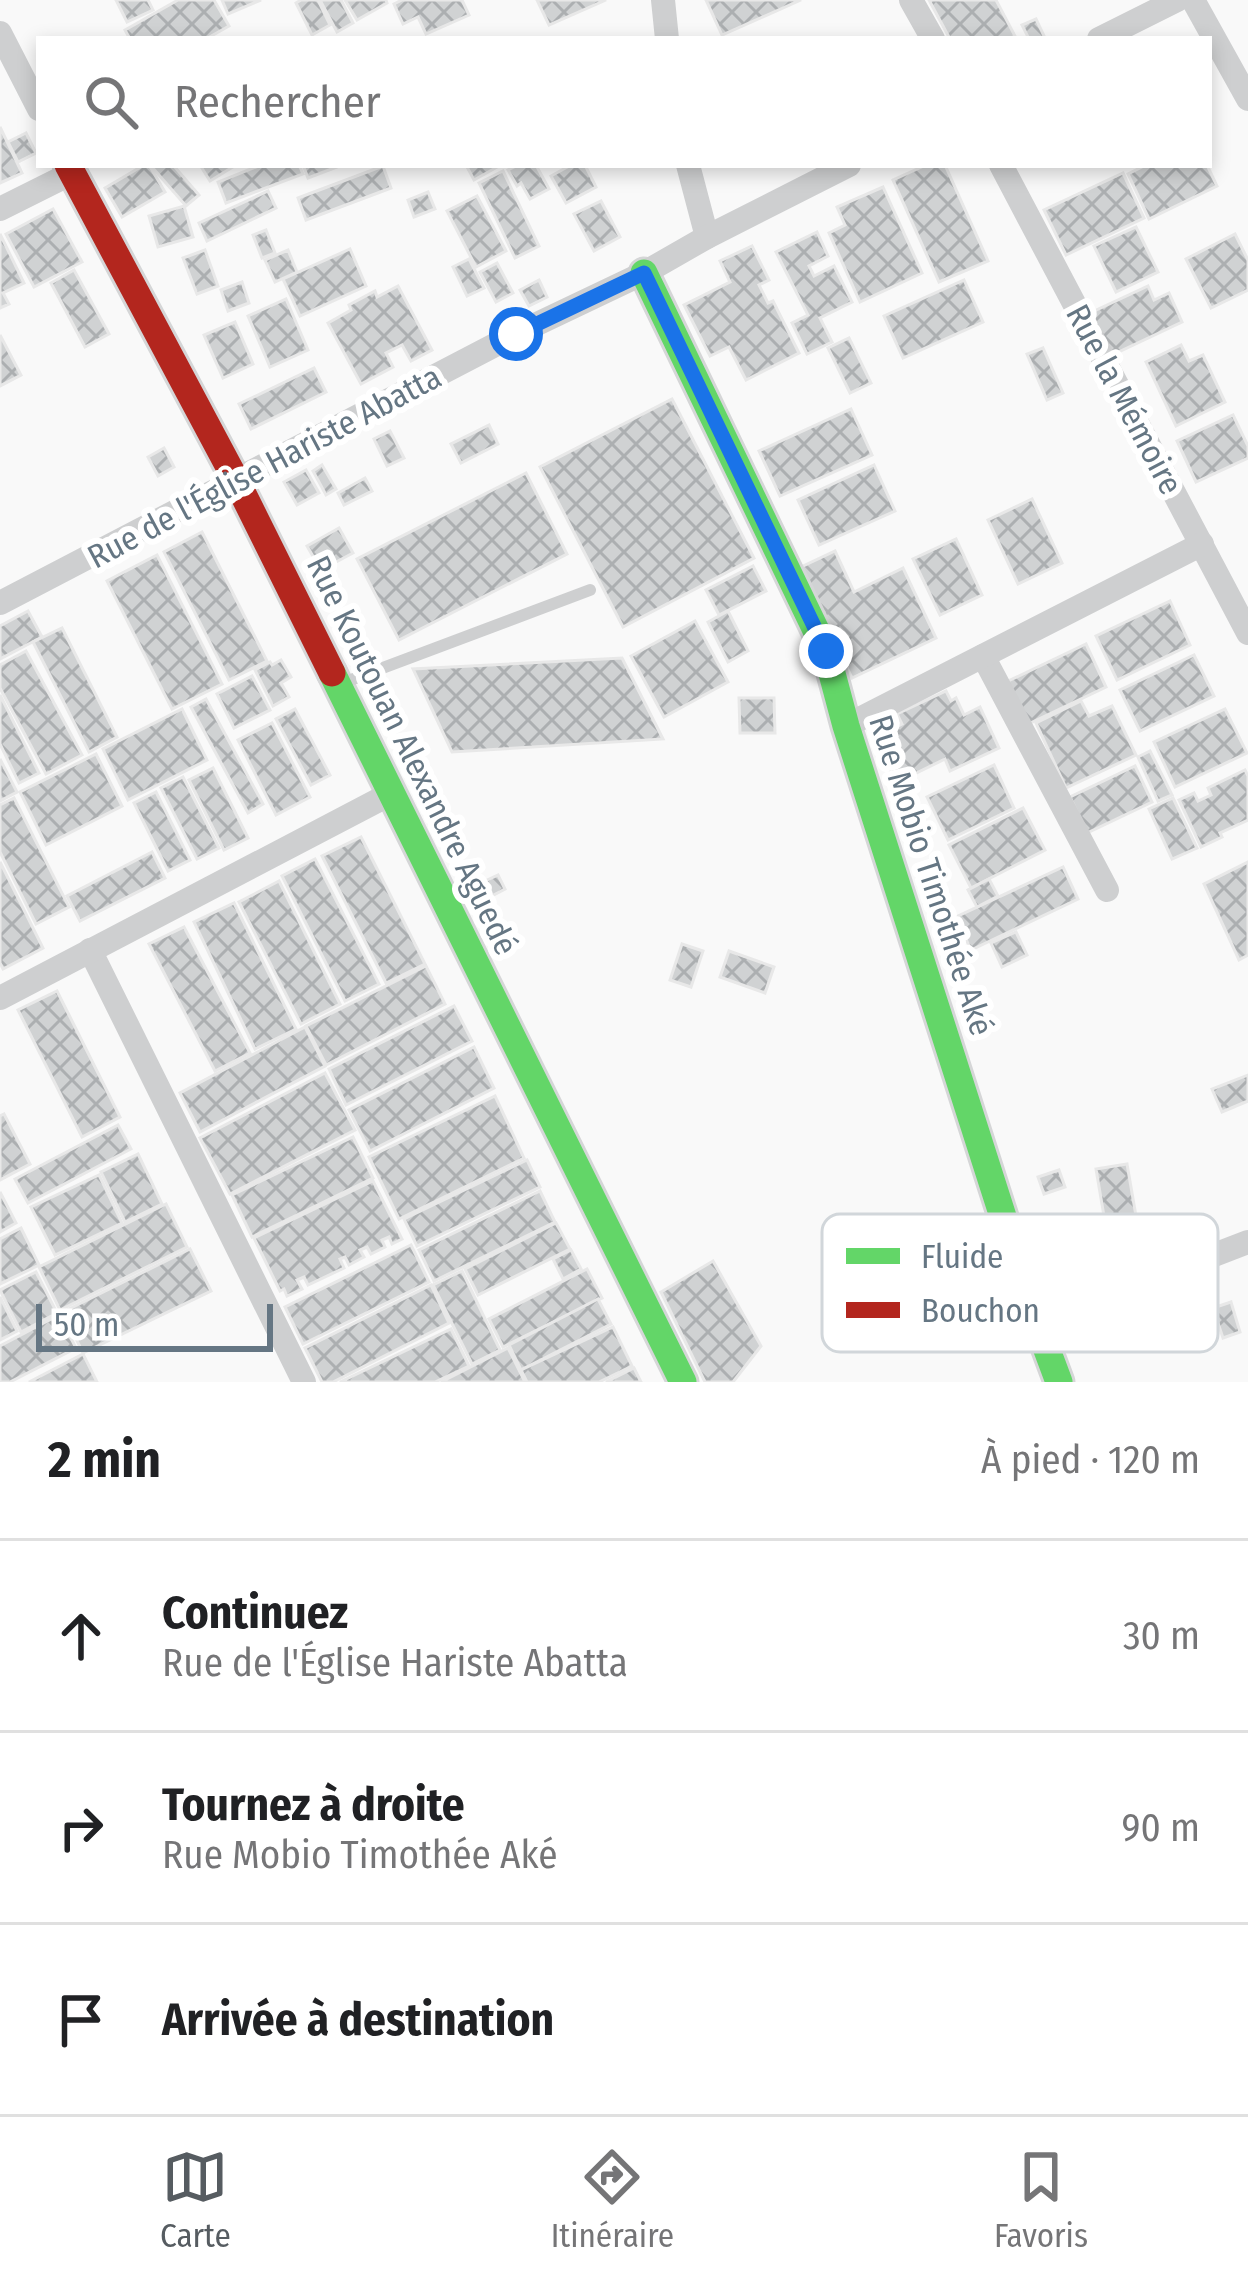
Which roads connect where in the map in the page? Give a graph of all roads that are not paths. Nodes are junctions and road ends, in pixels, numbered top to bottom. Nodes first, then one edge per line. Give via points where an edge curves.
1 (663, 0) edge
2 (911, 0) edge
3 (1193, 2) edge
4 (0, 33) edge
5 (667, 36) edge
6 (931, 36) edge
7 (1107, 36) edge
8 (1248, 99) edge
9 (36, 103) edge
10 (689, 168) edge
11 (843, 168) edge
12 (1003, 168) edge
13 (70, 169) edge
14 (0, 209) edge
15 (707, 236) junction
16 (644, 273) junction
17 (236, 482) junction
18 (1202, 544) junction
19 (590, 590) dead end
20 (0, 603) edge
21 (1248, 633) edge
22 (983, 656) junction
23 (339, 685) junction
24 (846, 726) junction
25 (392, 793) junction
26 (1107, 890) dead end
27 (90, 950) junction
28 (0, 998) edge
29 (1002, 1214) edge
30 (1248, 1242) edge
31 (1218, 1254) edge
32 (1048, 1352) edge
33 (304, 1382) edge
34 (682, 1382) edge
35 (1059, 1382) edge

1 - 5 street
2 - 6 street
3 - 7 street
3 - 8 street
4 - 9 street
10 - 15 street
11 - 15 street, Rue de l'Église Hariste Abatta
12 - 18 street, Rue la Mémoire
13 - 14 street
13 - 17 street, Rue Koutouan Alexandre Aguedé
15 - 16 street, Rue de l'Église Hariste Abatta
16 - 17 street, Rue de l'Église Hariste Abatta
16 - 24 street, Rue Mobio Timothée Aké via 826,651
17 - 20 street, Rue de l'Église Hariste Abatta
17 - 23 street, Rue Koutouan Alexandre Aguedé
18 - 21 street, Rue la Mémoire
18 - 22 street
19 - 23 lane
22 - 24 street
22 - 26 street
23 - 25 street, Rue Koutouan Alexandre Aguedé
24 - 29 street, Rue Mobio Timothée Aké
25 - 27 street
25 - 34 street, Rue Koutouan Alexandre Aguedé
27 - 28 street
27 - 33 street
30 - 31 street
32 - 35 street, Rue Mobio Timothée Aké

